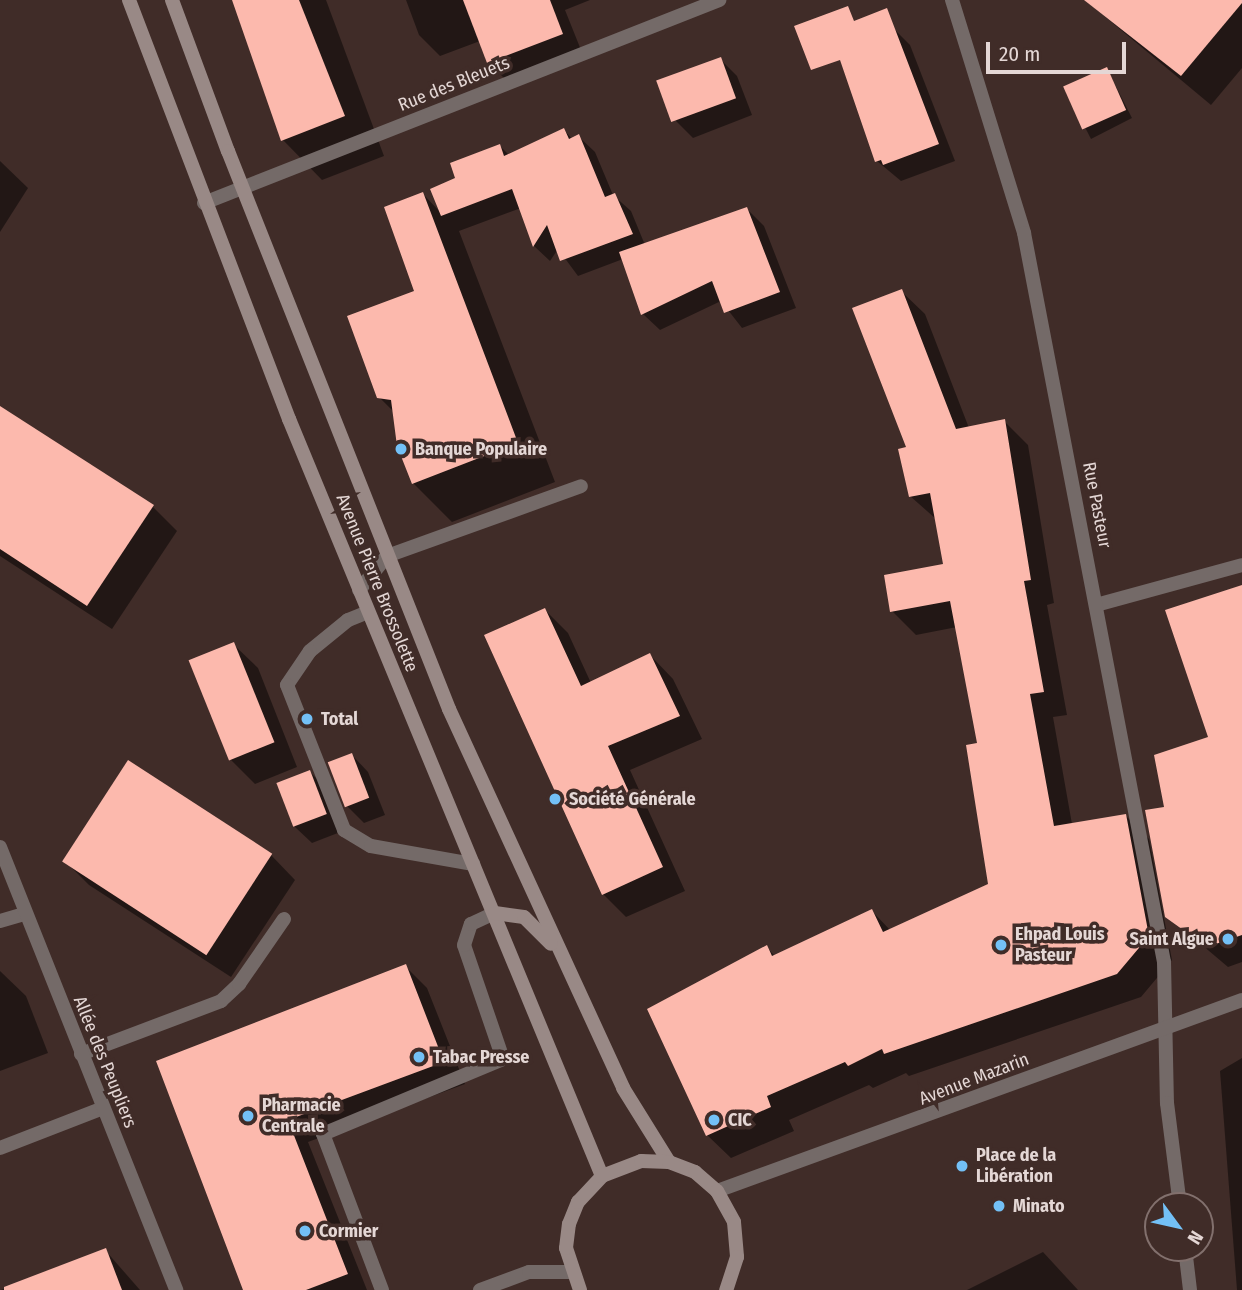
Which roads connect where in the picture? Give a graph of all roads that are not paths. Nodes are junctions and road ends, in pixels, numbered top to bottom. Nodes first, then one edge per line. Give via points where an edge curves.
1 (129, 0) edge
2 (172, 0) edge
3 (719, 0) edge
4 (952, 0) edge
5 (242, 188) junction
6 (204, 203) junction
7 (581, 486) dead end
8 (387, 556) junction
9 (1242, 565) edge
10 (359, 590) junction
11 (1097, 605) junction
12 (368, 612) junction
13 (0, 847) edge
14 (473, 864) junction
15 (495, 913) junction
16 (25, 914) junction
17 (284, 919) dead end
18 (0, 921) edge
19 (559, 952) junction
20 (1242, 1000) edge
21 (1165, 1026) junction
22 (81, 1054) junction
23 (103, 1108) junction
24 (0, 1148) edge
25 (669, 1162) junction
26 (602, 1176) junction
27 (717, 1191) junction
28 (1178, 1192) edge
29 (1187, 1262) edge
30 (570, 1272) junction
31 (176, 1290) edge
32 (382, 1290) edge
33 (480, 1290) edge
34 (580, 1290) edge
35 (726, 1290) edge
36 (1190, 1290) edge

1 - 6 main road, Avenue Pierre Brossolette
2 - 5 main road, Avenue Pierre Brossolette
3 - 5 street, Rue des Bleuets
4 - 11 street, Rue Pasteur via 1024,233
5 - 6 street, Rue des Bleuets
5 - 8 main road, Avenue Pierre Brossolette
6 - 10 main road, Avenue Pierre Brossolette
7 - 8 street
8 - 10 street
8 - 19 main road, Avenue Pierre Brossolette via 460,734
9 - 11 street
10 - 12 main road, Avenue Pierre Brossolette
11 - 21 street, Rue Pasteur via 1164,962
12 - 14 main road, Avenue Pierre Brossolette
12 - 14 street via 348,620 310,651 287,685 344,830 371,846
13 - 16 street, Allée des Peupliers
14 - 15 main road, Avenue Pierre Brossolette
15 - 19 main road via 524,916
15 - 26 main road, Avenue Pierre Brossolette
15 - 32 street via 471,924 464,945 503,1059 323,1134
16 - 18 street
16 - 22 street, Allée des Peupliers
17 - 22 street via 221,1002
19 - 25 main road, Avenue Pierre Brossolette via 623,1088
20 - 21 street, Avenue Mazarin
21 - 27 street, Avenue Mazarin via 989,1095
21 - 28 street, Rue Pasteur via 1167,1103
22 - 23 street, Allée des Peupliers
23 - 24 street
23 - 31 street, Allée des Peupliers
25 - 26 main road via 641,1161
25 - 27 main road via 695,1172
26 - 30 main road via 578,1202 569,1224
27 - 35 main road via 734,1222 737,1257
29 - 36 street
30 - 33 street via 529,1272
30 - 34 main road

